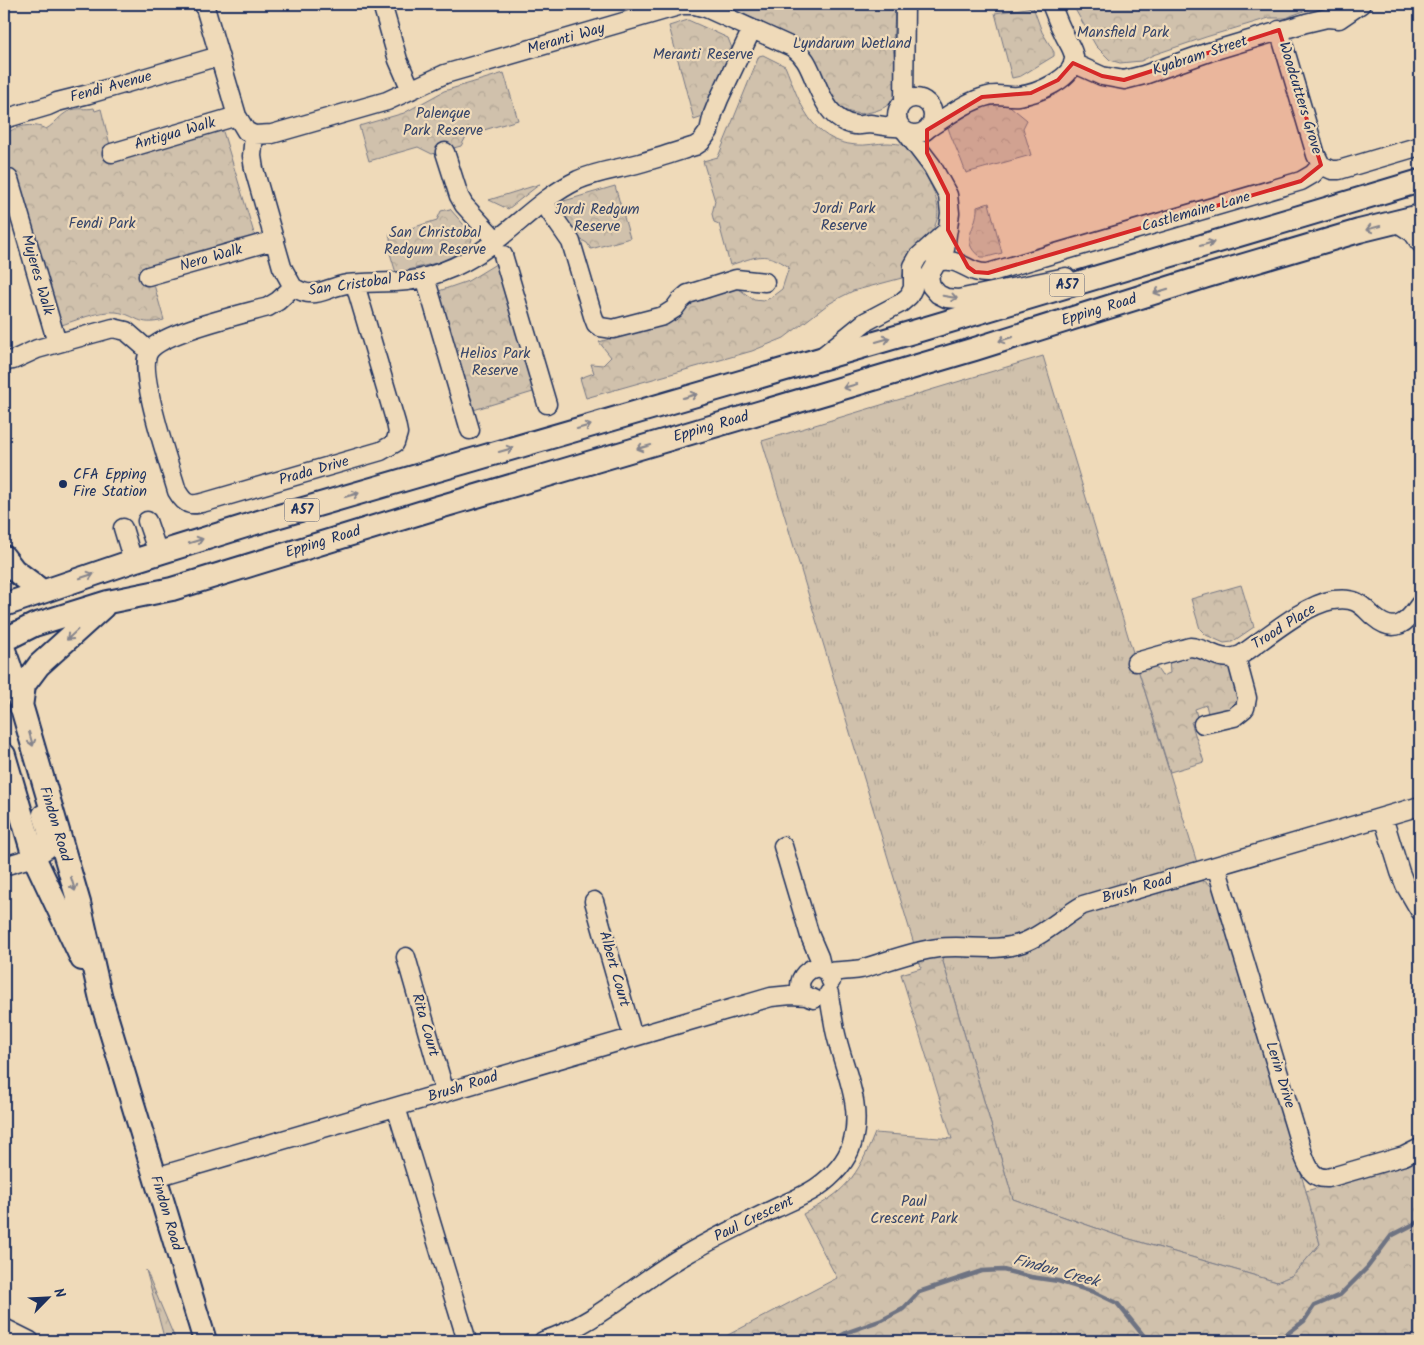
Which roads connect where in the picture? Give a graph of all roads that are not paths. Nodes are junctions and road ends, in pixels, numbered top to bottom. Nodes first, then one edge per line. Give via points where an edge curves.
1 (204, 4) edge
2 (382, 4) edge
3 (682, 4) edge
4 (905, 4) edge
5 (1051, 4) edge
6 (1346, 4) edge
7 (1361, 4) edge
8 (1327, 18) junction
9 (752, 29) junction
10 (1280, 30) junction
11 (219, 56) junction
12 (905, 62) junction
13 (1073, 63) junction
14 (411, 90) junction
15 (925, 101) junction
16 (969, 104) junction
17 (902, 105) junction
18 (237, 116) junction
19 (4, 119) edge
20 (868, 124) junction
21 (929, 128) junction
22 (903, 129) junction
23 (254, 136) junction
24 (1420, 146) edge
25 (446, 152) dead end
26 (112, 153) dead end
27 (1322, 165) junction
28 (932, 166) junction
29 (9, 179) dead end
30 (1420, 181) edge
31 (543, 202) junction
32 (1420, 216) edge
33 (1396, 222) junction
34 (948, 230) junction
35 (275, 240) junction
36 (1420, 243) edge
37 (500, 248) junction
38 (1150, 261) junction
39 (936, 262) junction
40 (968, 267) junction
41 (148, 276) dead end
42 (425, 277) junction
43 (766, 282) dead end
44 (356, 284) junction
45 (293, 287) junction
46 (57, 343) junction
47 (145, 347) junction
48 (37, 349) junction
49 (4, 350) edge
50 (820, 358) junction
51 (4, 362) edge
52 (547, 404) dead end
53 (470, 430) dead end
54 (147, 521) dead end
55 (123, 528) dead end
56 (158, 553) junction
57 (4, 557) edge
58 (133, 561) junction
59 (42, 591) junction
60 (108, 602) junction
61 (8, 603) edge
62 (1420, 604) edge
63 (4, 640) edge
64 (4, 650) edge
65 (1236, 657) junction
66 (1136, 662) dead end
67 (21, 708) junction
68 (1203, 724) dead end
69 (4, 758) edge
70 (40, 770) junction
71 (1420, 806) edge
72 (1383, 817) junction
73 (783, 846) dead end
74 (34, 857) junction
75 (4, 866) edge
76 (1216, 866) junction
77 (594, 901) dead end
78 (1420, 911) edge
79 (406, 957) dead end
80 (820, 978) junction
81 (771, 997) junction
82 (809, 998) junction
83 (101, 999) junction
84 (835, 1030) junction
85 (633, 1037) junction
86 (445, 1093) junction
87 (396, 1107) junction
88 (1420, 1148) edge
89 (156, 1177) junction
90 (4, 1328) edge
91 (30, 1341) edge
92 (205, 1341) edge
93 (468, 1341) edge
94 (543, 1341) edge

1 - 11 street
2 - 14 street via 398,60
3 - 9 street, Meranti Way via 695,4
3 - 14 street, Meranti Way via 445,74
4 - 12 street
5 - 13 street via 1073,54
6 - 8 street, Kyabram Street
7 - 8 street, Kyabram Street via 1339,19
8 - 10 street, Kyabram Street
9 - 20 street, Meranti Way via 801,54 826,103 840,119 854,125
9 - 31 street, San Cristobal Pass via 716,107 709,132 701,142 641,163 587,176
10 - 13 street, Kyabram Street via 1124,80 1102,76
10 - 27 street, Woodcutters Grove via 1316,155
11 - 18 street
11 - 19 street, Fendi Avenue
12 - 15 street via 916,90
12 - 17 street
13 - 16 street via 1068,72 1041,90 1019,96 989,95
14 - 23 street, Meranti Way via 387,101 272,134
15 - 16 street via 939,106
15 - 17 street via 913,98
15 - 21 street via 933,116
16 - 21 street
17 - 20 street
17 - 22 street via 898,117
18 - 23 street
18 - 26 street, Antigua Walk
20 - 22 street, Meranti Way
21 - 22 street via 917,134
21 - 28 street via 928,153
22 - 28 street
23 - 35 street via 254,168
24 - 27 street via 1339,170
25 - 37 street via 464,205
27 - 40 street, Castlemaine Lane via 1301,181 1006,268 982,273
28 - 34 street via 948,196
29 - 46 street, Mujeres Walk
38 -> 30 main road, A57
31 - 37 street, San Cristobal Pass
31 - 43 street via 571,242 593,316 600,327 613,329 663,316 688,294 736,279
32 - 33 main road, Epping Road
33 - 36 street via 1413,233
33 -> 60 main road, Epping Road via 1217,273 975,349 172,589
34 - 39 street via 945,249
34 - 40 street
34 - 50 street via 918,257 913,266 913,288 909,296 865,322
35 - 41 street, Nero Walk
35 - 45 street via 285,274
37 - 42 street, San Cristobal Pass
37 - 52 street
39 -> 38 street via 929,276 931,286 946,298 958,298
50 -> 38 main road, A57
39 - 40 street, Castlemaine Lane via 947,260
42 - 44 street, San Cristobal Pass
42 - 53 street
44 - 45 street, San Cristobal Pass via 310,294
44 - 47 street, Prada Drive via 398,433 395,443 388,448 192,505 177,491 148,390 135,364 135,354
45 - 47 street, San Cristobal Pass via 268,307 185,331 157,334 148,338
46 - 47 street via 113,328 126,331
46 - 48 street
48 - 49 street
48 - 51 street
56 -> 50 main road, A57
54 - 56 street
55 - 58 street
56 - 58 main road, A57
57 - 59 main road via 14,570
59 -> 58 main road, A57
59 - 61 main road
60 - 63 main road, Epping Road via 29,628
60 -> 67 main road via 39,664 24,685
62 - 65 street, Trood Place via 1405,622 1391,626 1383,624 1354,601 1332,600 1312,607
64 - 67 main road, Findon Road
65 - 66 street, Trood Place via 1224,659 1190,647
65 - 68 street via 1247,698 1245,708 1234,716
67 -> 70 main road, Findon Road
69 - 74 main road, Findon Road
70 - 74 street via 38,791 48,842 46,849
70 -> 83 main road, Findon Road via 79,903
71 - 72 street, Brush Road
72 - 76 street, Brush Road
72 - 78 street via 1402,878
73 - 80 street, Paul Crescent via 815,946
74 - 75 street
74 - 83 main road, Findon Road
76 - 80 street, Brush Road via 1083,905 1036,936 1016,945 990,949 940,947
76 - 88 street, Lerin Drive via 1311,1172 1317,1177 1328,1178 1404,1156
77 - 85 street, Albert Court
79 - 86 street, Rita Court
80 - 81 street, Brush Road
80 - 82 street, Brush Road via 821,998
80 - 84 street, Paul Crescent
81 - 82 street, Brush Road
81 - 85 street, Brush Road
82 - 84 street, Paul Crescent
83 - 89 main road, Findon Road
84 - 94 street, Paul Crescent via 852,1086 856,1113 851,1146 836,1172 815,1188 658,1271 598,1316
85 - 86 street, Brush Road
86 - 87 street, Brush Road
87 - 89 street, Brush Road
87 - 93 street
89 - 92 main road, Findon Road
90 - 91 street

